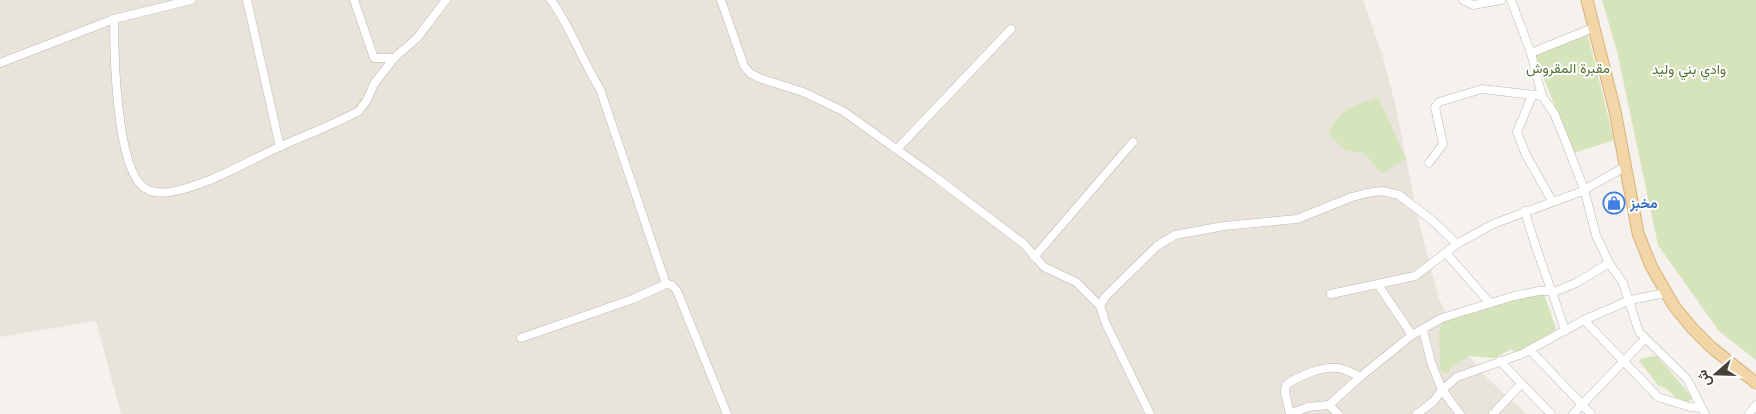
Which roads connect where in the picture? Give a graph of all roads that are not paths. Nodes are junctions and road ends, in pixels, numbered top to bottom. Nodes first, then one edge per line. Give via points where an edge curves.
1 (191, 0) edge
2 (247, 0) edge
3 (354, 0) edge
4 (446, 0) edge
5 (551, 0) edge
6 (721, 0) edge
7 (1463, 0) edge
8 (1501, 0) edge
9 (1512, 0) edge
10 (1587, 0) edge
11 (114, 19) junction
12 (1010, 28) dead end
13 (1593, 28) junction
14 (1531, 53) junction
15 (394, 58) junction
16 (0, 63) edge
17 (1532, 96) junction
18 (1542, 96) junction
19 (1133, 142) dead end
20 (280, 147) junction
21 (897, 149) junction
22 (1429, 163) dead end
23 (1625, 166) junction
24 (1584, 189) junction
25 (1552, 200) junction
26 (1525, 211) junction
27 (1457, 244) junction
28 (1446, 253) junction
29 (1034, 257) junction
30 (1609, 263) junction
31 (666, 284) junction
32 (1379, 286) junction
33 (1553, 291) junction
34 (1666, 293) junction
35 (1331, 294) dead end
36 (1630, 300) junction
37 (1490, 303) junction
38 (1100, 306) junction
39 (1584, 320) junction
40 (1423, 330) junction
41 (1565, 332) junction
42 (1412, 335) junction
43 (521, 338) dead end
44 (1645, 339) junction
45 (1530, 350) junction
46 (1500, 361) junction
47 (1623, 361) junction
48 (1360, 377) junction
49 (1756, 383) edge
50 (1520, 384) junction
51 (1442, 390) junction
52 (1329, 404) junction
53 (1581, 405) junction
54 (1756, 405) edge
55 (1704, 411) edge
56 (727, 414) edge
57 (1150, 414) edge
58 (1290, 414) edge
59 (1338, 414) edge
60 (1417, 414) edge
61 (1460, 414) edge
62 (1493, 414) edge
63 (1551, 414) edge
64 (1573, 414) edge
65 (1591, 414) edge
66 (1749, 414) edge

1 - 11 street
2 - 20 street
3 - 15 street via 374,58
4 - 15 street via 417,38
5 - 31 street via 600,89
6 - 21 street via 744,66 750,73 823,100
7 - 8 street via 1473,5
9 - 14 street
10 - 13 main road
11 - 16 street
11 - 20 street via 118,108 129,159 143,188 171,192 221,175
12 - 21 street
13 - 14 street
13 - 23 main road
14 - 18 street
15 - 20 street via 359,111
17 - 18 street
17 - 22 street via 1482,89 1439,102 1434,107 1443,144
17 - 25 street via 1517,132 1526,155
18 - 24 street via 1554,112
19 - 29 street
21 - 29 street via 1024,244
23 - 24 street
23 - 34 main road via 1638,233
24 - 25 street
24 - 30 street via 1596,235
25 - 26 street
26 - 27 street
26 - 33 street via 1534,247
27 - 28 street
27 - 38 street via 1399,195 1382,191 1367,193 1298,219 1176,234 1157,246 1105,297
28 - 32 street via 1415,276
28 - 37 street
29 - 38 street via 1048,270 1076,282
30 - 33 street via 1576,284
30 - 36 street
31 - 43 street via 633,299
31 - 56 street via 677,291
32 - 35 street
32 - 42 street
33 - 37 street via 1534,292
33 - 41 street
34 - 36 street
34 - 49 main road via 1697,334
36 - 39 street
36 - 44 street via 1639,332
37 - 40 street via 1442,318
38 - 57 street
39 - 41 street
39 - 47 street
40 - 42 street
40 - 51 street
41 - 45 street
42 - 48 street
44 - 47 street
44 - 55 street via 1687,379
45 - 46 street
45 - 53 street
46 - 50 street
46 - 51 street via 1457,377
47 - 53 street
47 - 55 street via 1658,397
48 - 52 street
48 - 58 street via 1346,370 1330,368 1293,380 1286,385 1285,392
50 - 62 street
50 - 63 street
51 - 60 street
51 - 61 street
52 - 58 street
52 - 59 street
53 - 64 street
53 - 65 street
54 - 66 street

